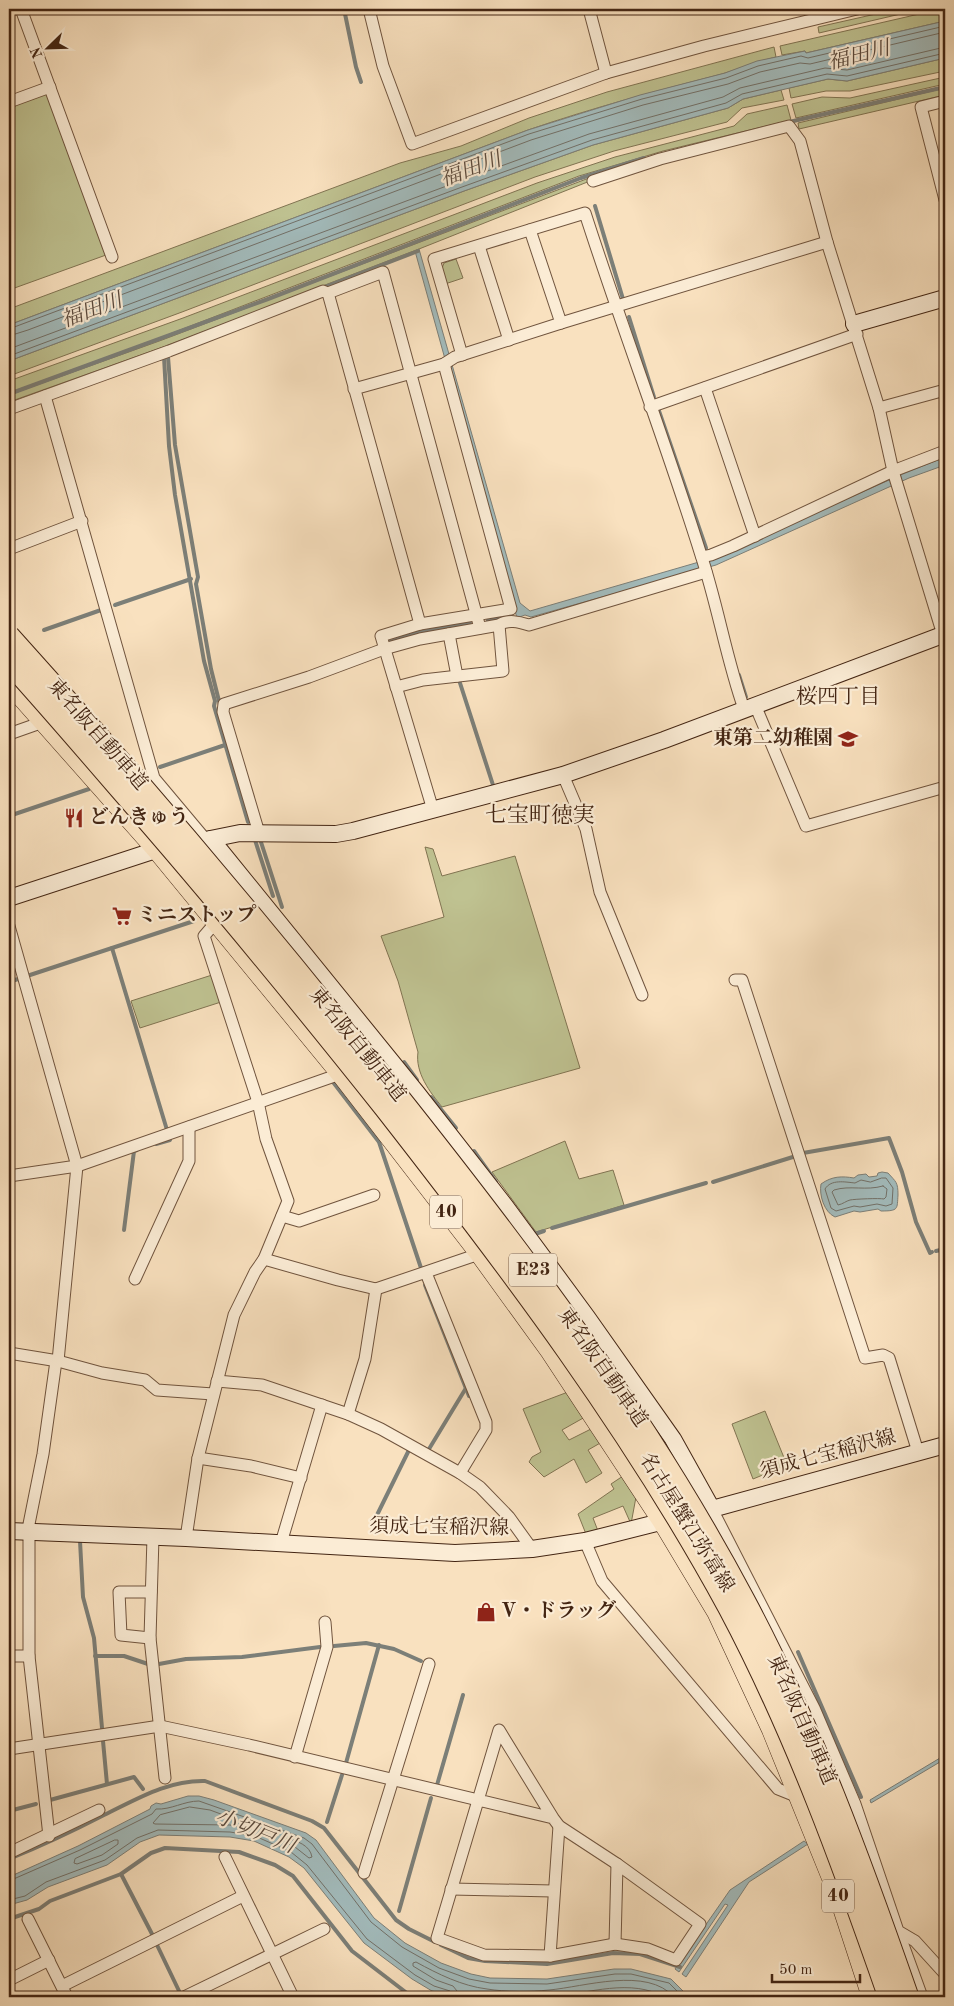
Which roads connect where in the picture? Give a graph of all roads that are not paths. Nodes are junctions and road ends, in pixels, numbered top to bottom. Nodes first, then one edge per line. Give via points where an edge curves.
1 (21, 9) edge
2 (369, 9) edge
3 (589, 9) edge
4 (857, 9) edge
5 (818, 13) edge
6 (606, 73) junction
7 (50, 87) junction
8 (945, 101) edge
9 (9, 102) edge
10 (593, 181) dead end
11 (945, 199) edge
12 (530, 230) junction
13 (827, 242) junction
14 (479, 246) junction
15 (112, 257) dead end
16 (328, 293) junction
17 (945, 298) edge
18 (615, 307) junction
19 (561, 323) junction
20 (855, 329) junction
21 (509, 340) junction
22 (451, 360) junction
23 (411, 373) junction
24 (705, 388) junction
25 (354, 389) junction
26 (945, 390) edge
27 (46, 396) junction
28 (650, 407) junction
29 (879, 408) junction
30 (9, 409) edge
31 (945, 451) edge
32 (893, 471) junction
33 (82, 521) junction
34 (755, 536) junction
35 (9, 549) edge
36 (702, 556) junction
37 (706, 572) junction
38 (511, 609) junction
39 (477, 615) junction
40 (515, 621) junction
41 (420, 624) junction
42 (499, 625) junction
43 (480, 628) junction
44 (449, 634) junction
45 (9, 636) edge
46 (945, 636) edge
47 (384, 649) junction
48 (9, 662) edge
49 (457, 676) junction
50 (9, 684) edge
51 (396, 687) junction
52 (749, 707) junction
53 (43, 722) junction
54 (9, 734) edge
55 (563, 775) junction
56 (945, 787) edge
57 (433, 810) junction
58 (259, 833) junction
59 (209, 839) junction
60 (156, 850) junction
61 (9, 898) edge
62 (216, 922) junction
63 (9, 926) edge
64 (735, 980) dead end
65 (642, 995) dead end
66 (340, 1074) junction
67 (258, 1102) junction
68 (189, 1127) junction
69 (77, 1166) junction
70 (9, 1176) edge
71 (374, 1195) dead end
72 (282, 1216) junction
73 (479, 1254) junction
74 (264, 1259) junction
75 (426, 1273) junction
76 (136, 1279) dead end
77 (376, 1289) junction
78 (9, 1353) edge
79 (57, 1361) junction
80 (217, 1381) junction
81 (213, 1394) junction
82 (322, 1405) junction
83 (348, 1414) junction
84 (945, 1445) edge
85 (918, 1452) junction
86 (198, 1458) junction
87 (460, 1473) junction
88 (301, 1478) junction
89 (712, 1509) junction
90 (662, 1522) junction
91 (9, 1531) edge
92 (29, 1532) junction
93 (153, 1536) junction
94 (186, 1538) junction
95 (585, 1541) junction
96 (281, 1544) junction
97 (532, 1549) junction
98 (151, 1592) junction
99 (324, 1622) dead end
100 (150, 1638) junction
101 (9, 1656) edge
102 (29, 1656) junction
103 (429, 1664) dead end
104 (160, 1726) junction
105 (38, 1744) junction
106 (9, 1749) edge
107 (295, 1757) junction
108 (165, 1778) dead end
109 (393, 1780) junction
110 (798, 1797) junction
111 (479, 1800) junction
112 (99, 1810) dead end
113 (556, 1822) junction
114 (49, 1836) junction
115 (9, 1853) edge
116 (225, 1857) dead end
117 (617, 1864) junction
118 (364, 1873) dead end
119 (452, 1889) junction
120 (553, 1891) junction
121 (243, 1896) junction
122 (28, 1919) dead end
123 (324, 1929) dead end
124 (898, 1931) junction
125 (614, 1944) junction
126 (272, 1954) junction
127 (550, 1956) junction
128 (49, 1960) junction
129 (945, 1974) edge
130 (9, 1980) edge
131 (62, 1986) junction
132 (67, 1997) edge
133 (184, 1997) edge
134 (293, 1997) edge
135 (871, 1997) edge
136 (889, 1997) edge
137 (908, 1997) edge
138 (922, 1997) edge

1 - 7 street
2 - 6 street via 383,66 412,144
3 - 6 street
4 - 5 street
5 - 6 street
7 - 9 street
7 - 15 street
8 - 11 street via 920,107
10 - 13 street via 660,159 789,126 800,141
12 - 14 street
12 - 18 street via 585,214
12 - 19 street
13 - 18 street
13 - 20 street
14 - 21 street
14 - 22 street via 434,259
16 - 23 street via 383,272
16 - 25 street
16 - 27 street via 323,292
17 - 20 street
18 - 19 street
18 - 28 street
19 - 21 street
20 - 24 street
20 - 29 street
21 - 22 street
22 - 23 street
22 - 38 street
23 - 25 street
23 - 39 street
24 - 28 street
24 - 34 street
25 - 41 street
26 - 29 street
27 - 30 street
27 - 33 street
28 - 36 street
29 - 32 street
31 - 32 street
32 - 34 street
32 - 46 street
33 - 35 street
33 - 59 street via 154,778
34 - 36 street
36 - 37 street
37 - 40 street via 530,625
37 - 52 street via 732,676
38 - 39 street
38 - 40 street
39 - 41 street
39 - 43 street
40 - 42 street
41 - 47 street via 381,636
42 - 43 street
42 - 49 street via 503,671
43 - 44 street
44 - 47 street
44 - 49 street
45 - 137 highway, 東名阪自動車道 / E23, bridge via 185,836 349,1034 527,1262 634,1414 694,1510 771,1652 819,1758
46 - 52 street
47 - 51 street
47 - 58 street via 224,704 223,712
48 - 136 highway, 東名阪自動車道 / E23, bridge via 175,852 335,1045 506,1267 613,1415 702,1561 755,1660 825,1817
49 - 51 street
50 - 53 main road, 名古屋蟹江弥富線 / 40
51 - 57 street
52 - 55 street
52 - 56 street via 806,826
53 - 54 street
53 - 60 main road, 名古屋蟹江弥富線 / 40
55 - 57 street
55 - 65 street via 586,829 600,892
57 - 58 street via 336,834
58 - 59 street
59 - 60 street
59 - 89 street via 506,1207 673,1439
60 - 61 street
60 - 62 main road, 名古屋蟹江弥富線 / 40
62 - 66 main road, 名古屋蟹江弥富線 / 40
62 - 67 street via 204,936
63 - 69 street
64 - 85 street via 742,980 865,1358 883,1355 889,1358
66 - 67 street
66 - 73 main road, 名古屋蟹江弥富線 / 40
67 - 68 street
67 - 72 street via 266,1139 288,1201
68 - 69 street
68 - 76 street via 189,1161
69 - 70 street
69 - 79 street
71 - 72 street via 299,1221
72 - 74 street
73 - 75 street
73 - 90 main road, 名古屋蟹江弥富線 / 40 via 550,1352
74 - 77 street
74 - 80 street via 234,1315
75 - 77 street
75 - 87 street via 486,1422 486,1430
77 - 83 street via 364,1359
78 - 79 street
79 - 81 street via 145,1380 157,1390
79 - 92 street
80 - 81 street
80 - 82 street via 262,1385
81 - 86 street
82 - 83 street
82 - 88 street
83 - 87 street
84 - 85 street, 須成七宝稲沢線
85 - 89 street, 須成七宝稲沢線
86 - 88 street
86 - 94 street
87 - 97 street via 480,1487 509,1517
88 - 96 street
89 - 90 street, 須成七宝稲沢線
89 - 124 street via 814,1708 855,1804
90 - 95 street, 須成七宝稲沢線
90 - 110 main road, 名古屋蟹江弥富線 / 40 via 716,1612
91 - 92 street, 須成七宝稲沢線
92 - 93 street, 須成七宝稲沢線
92 - 102 street
93 - 94 street, 須成七宝稲沢線
93 - 98 street
94 - 96 street, 須成七宝稲沢線
95 - 97 street, 須成七宝稲沢線
95 - 110 street via 602,1580 778,1789
96 - 97 street, 須成七宝稲沢線 via 455,1553
98 - 100 street
98 - 100 street via 119,1592 121,1635
99 - 107 street via 327,1647
100 - 104 street
101 - 102 street
102 - 105 street
103 - 109 street
104 - 105 street
104 - 107 street
104 - 108 street
105 - 106 street
105 - 114 street
107 - 109 street
109 - 111 street
109 - 118 street
110 - 135 main road, 名古屋蟹江弥富線 / 40 via 837,1893
111 - 113 street
111 - 113 street via 498,1730
111 - 119 street
112 - 114 street
113 - 117 street
113 - 120 street
114 - 115 street
116 - 121 street
117 - 125 street
117 - 125 street via 700,1924 676,1960 648,1949
119 - 120 street
119 - 127 street via 437,1938 484,1955
120 - 127 street
121 - 126 street
121 - 131 street
122 - 128 street
123 - 126 street
124 - 129 street via 915,1942
124 - 138 street
125 - 127 street
126 - 133 street
126 - 134 street
128 - 130 street
128 - 131 street
131 - 132 street

